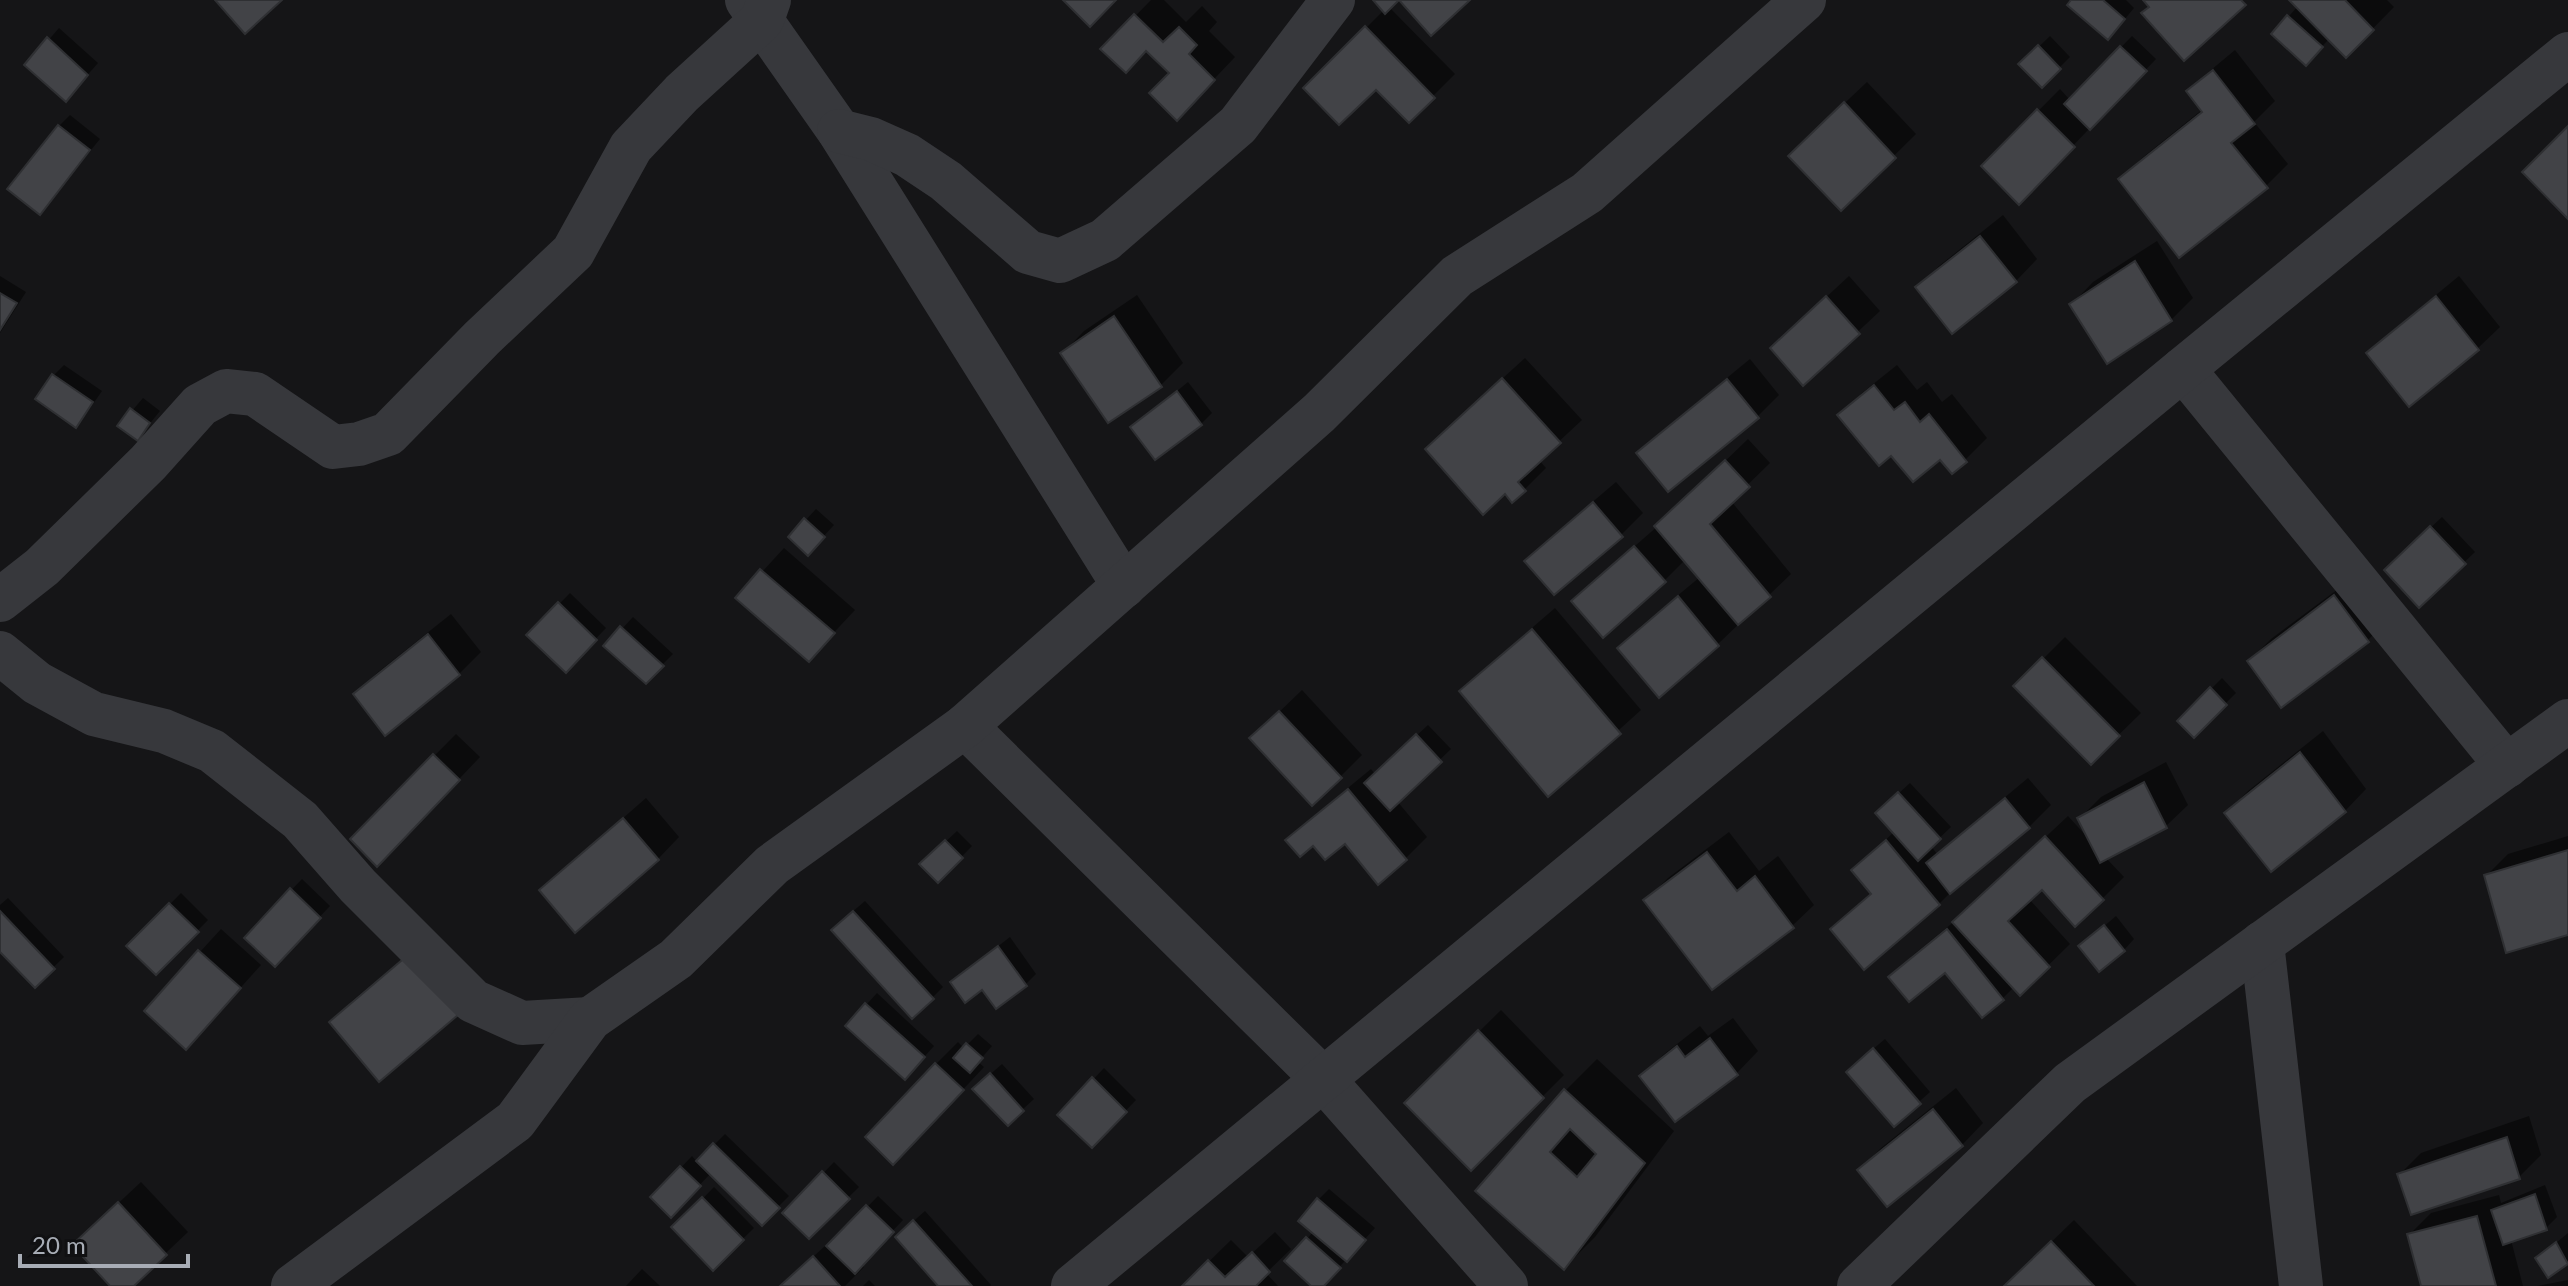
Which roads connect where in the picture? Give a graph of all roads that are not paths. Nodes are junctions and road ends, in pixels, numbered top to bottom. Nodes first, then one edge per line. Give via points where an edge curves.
1 (1333, 0) edge
2 (1804, 0) edge
3 (759, 7) edge
4 (2568, 54) edge
5 (839, 131) junction
6 (2183, 369) junction
7 (1124, 586) junction
8 (0, 600) edge
9 (0, 653) edge
10 (2568, 721) edge
11 (965, 726) junction
12 (2507, 766) junction
13 (2262, 943) junction
14 (590, 1019) junction
15 (1322, 1078) junction
16 (293, 1286) edge
17 (1073, 1286) edge
18 (1506, 1286) edge
19 (1859, 1286) edge
20 (2301, 1286) edge

1 - 5 street via 1238,125 1105,240 1060,261 1028,252 946,181 907,155
2 - 7 street via 1587,193 1457,276 1319,413
3 - 5 street
3 - 8 street via 631,147 573,252 388,434 333,447 255,394 226,391 200,405 42,567
4 - 6 street
5 - 7 street
6 - 12 street
6 - 15 street
7 - 11 street
9 - 14 street via 37,683 94,714 164,731 212,751 300,820 473,1001 522,1023
10 - 12 street
11 - 14 street via 772,865 676,959
11 - 15 street
12 - 13 street
13 - 19 street via 2070,1083
13 - 20 street
14 - 16 street via 515,1121
15 - 17 street
15 - 18 street

